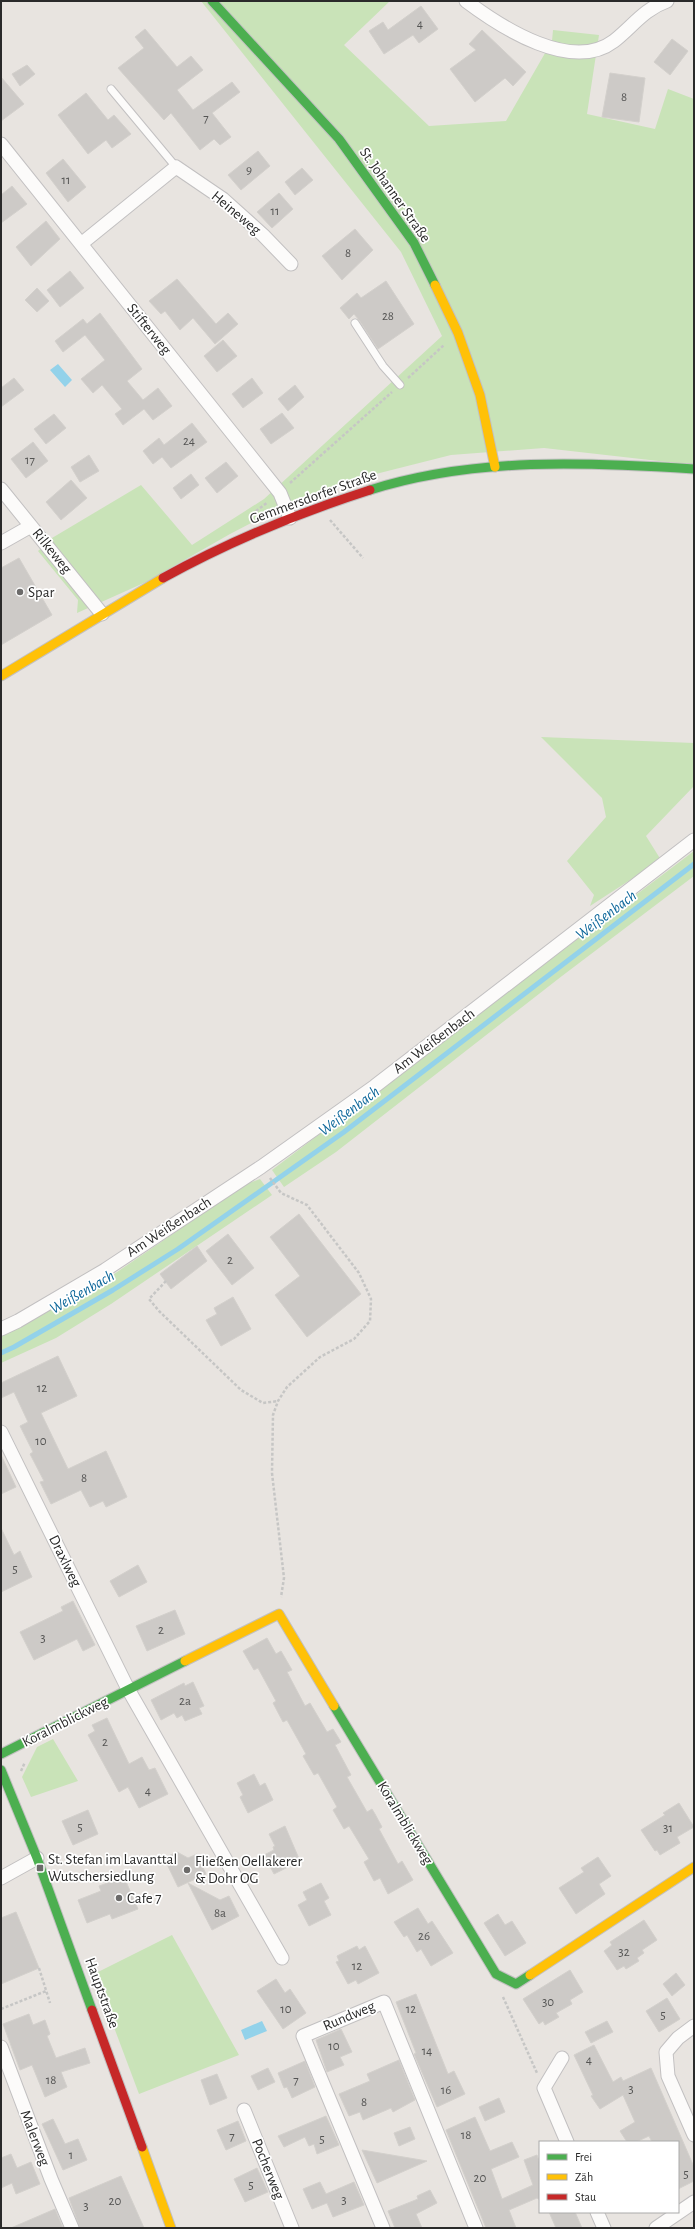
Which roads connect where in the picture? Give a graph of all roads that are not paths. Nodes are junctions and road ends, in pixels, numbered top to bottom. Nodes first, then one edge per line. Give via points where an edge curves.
1 (212, 1) edge
2 (466, 1) edge
3 (667, 1) edge
4 (111, 89) dead end
5 (1, 144) edge
6 (176, 167) junction
7 (81, 244) junction
8 (291, 264) dead end
9 (355, 323) dead end
10 (400, 385) road end
11 (495, 467) junction
12 (694, 469) edge
13 (1, 489) edge
14 (290, 518) junction
15 (31, 526) junction
16 (1, 543) edge
17 (102, 614) junction
18 (1, 676) edge
19 (694, 840) edge
20 (1, 1329) edge
21 (1, 1432) edge
22 (128, 1689) junction
23 (1, 1754) edge
24 (1, 1770) edge
25 (37, 1858) junction
26 (694, 1867) edge
27 (1, 1878) edge
28 (282, 1958) dead end
29 (694, 2026) edge
30 (1, 2047) edge
31 (562, 2058) dead end
32 (244, 2110) dead end
33 (694, 2135) edge
34 (567, 2141) edge
35 (694, 2202) edge
36 (679, 2212) edge
37 (597, 2213) edge
38 (678, 2213) edge
39 (72, 2228) edge
40 (171, 2228) edge
41 (292, 2228) edge
42 (383, 2228) edge
43 (476, 2228) edge
44 (604, 2228) edge
45 (656, 2228) edge

1 - 11 street, St. Johanner Straße via 339,139 414,243 458,333 480,395
2 - 3 street via 534,42 559,51 581,53 600,51 615,41 646,11
4 - 6 lane, Heineweg
5 - 7 street, Stifterweg
6 - 7 street
6 - 8 street, Heineweg via 223,199
7 - 14 street, Stifterweg via 280,493
9 - 10 lane via 383,366
11 - 12 street, Gemmersdorfer Straße via 555,463
11 - 14 street, Gemmersdorfer Straße via 432,475 383,486
13 - 15 street, Rilkeweg
14 - 17 street, Gemmersdorfer Straße via 207,554
15 - 16 street
15 - 17 street, Rilkeweg
17 - 18 street, Gemmersdorfer Straße
19 - 20 street, Am Weißenbach via 375,1086 105,1270 18,1322
21 - 22 street, Draxlweg
22 - 23 street, Koralmblickweg
22 - 26 street, Koralmblickweg via 279,1614 496,1974 516,1984
22 - 28 street
24 - 25 street, Hauptstraße
25 - 27 street
25 - 40 street, Hauptstraße
29 - 33 street via 678,2038 666,2052 668,2076
30 - 39 street, Malerweg
31 - 34 street via 544,2088
32 - 41 street, Pocherweg
35 - 36 street
37 - 44 street
38 - 45 street
42 - 43 street, Rundweg via 303,2036 384,2002

